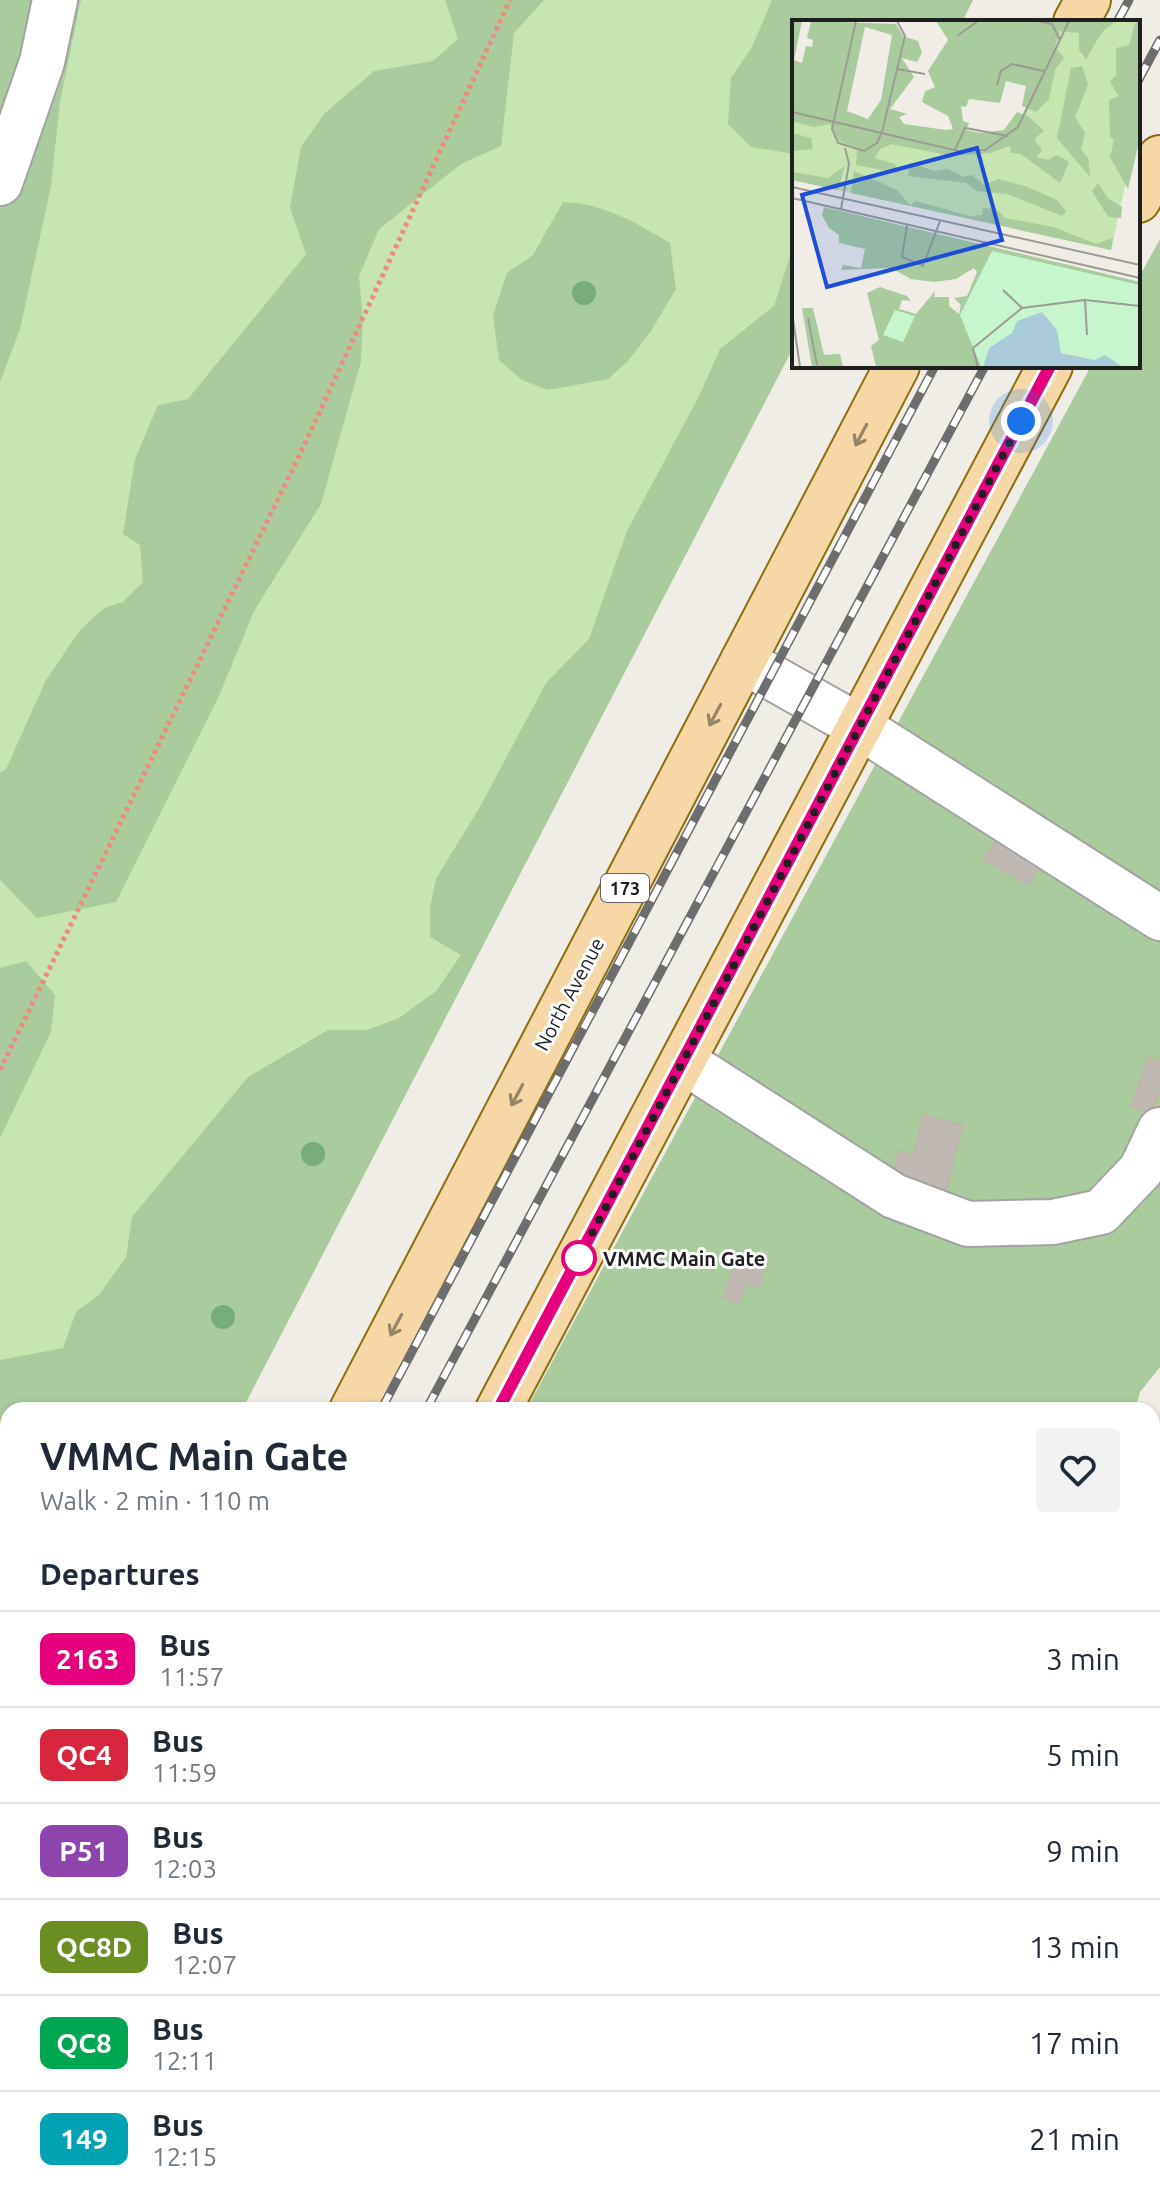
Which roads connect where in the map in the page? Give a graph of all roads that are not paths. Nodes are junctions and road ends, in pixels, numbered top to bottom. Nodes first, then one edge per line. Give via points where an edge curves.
1 (55, 0) edge
2 (1088, 0) edge
3 (1077, 20) edge
4 (1160, 158) edge
5 (0, 183) edge
6 (1140, 196) edge
7 (896, 368) edge
8 (1049, 368) edge
9 (743, 661) junction
10 (860, 727) junction
11 (1160, 918) edge
12 (683, 1061) junction
13 (1160, 1130) edge
14 (356, 1402) edge
15 (502, 1402) edge

1 - 5 lane via 42,62
2 - 3 main road
4 - 6 main road
7 -> 9 main road, North Avenue / 173
8 - 10 main road
9 - 10 lane
9 -> 14 main road, North Avenue / 173
10 - 11 lane
10 - 12 main road
12 - 13 lane via 894,1196 968,1224 1053,1222 1101,1212 1141,1170
12 - 15 main road

